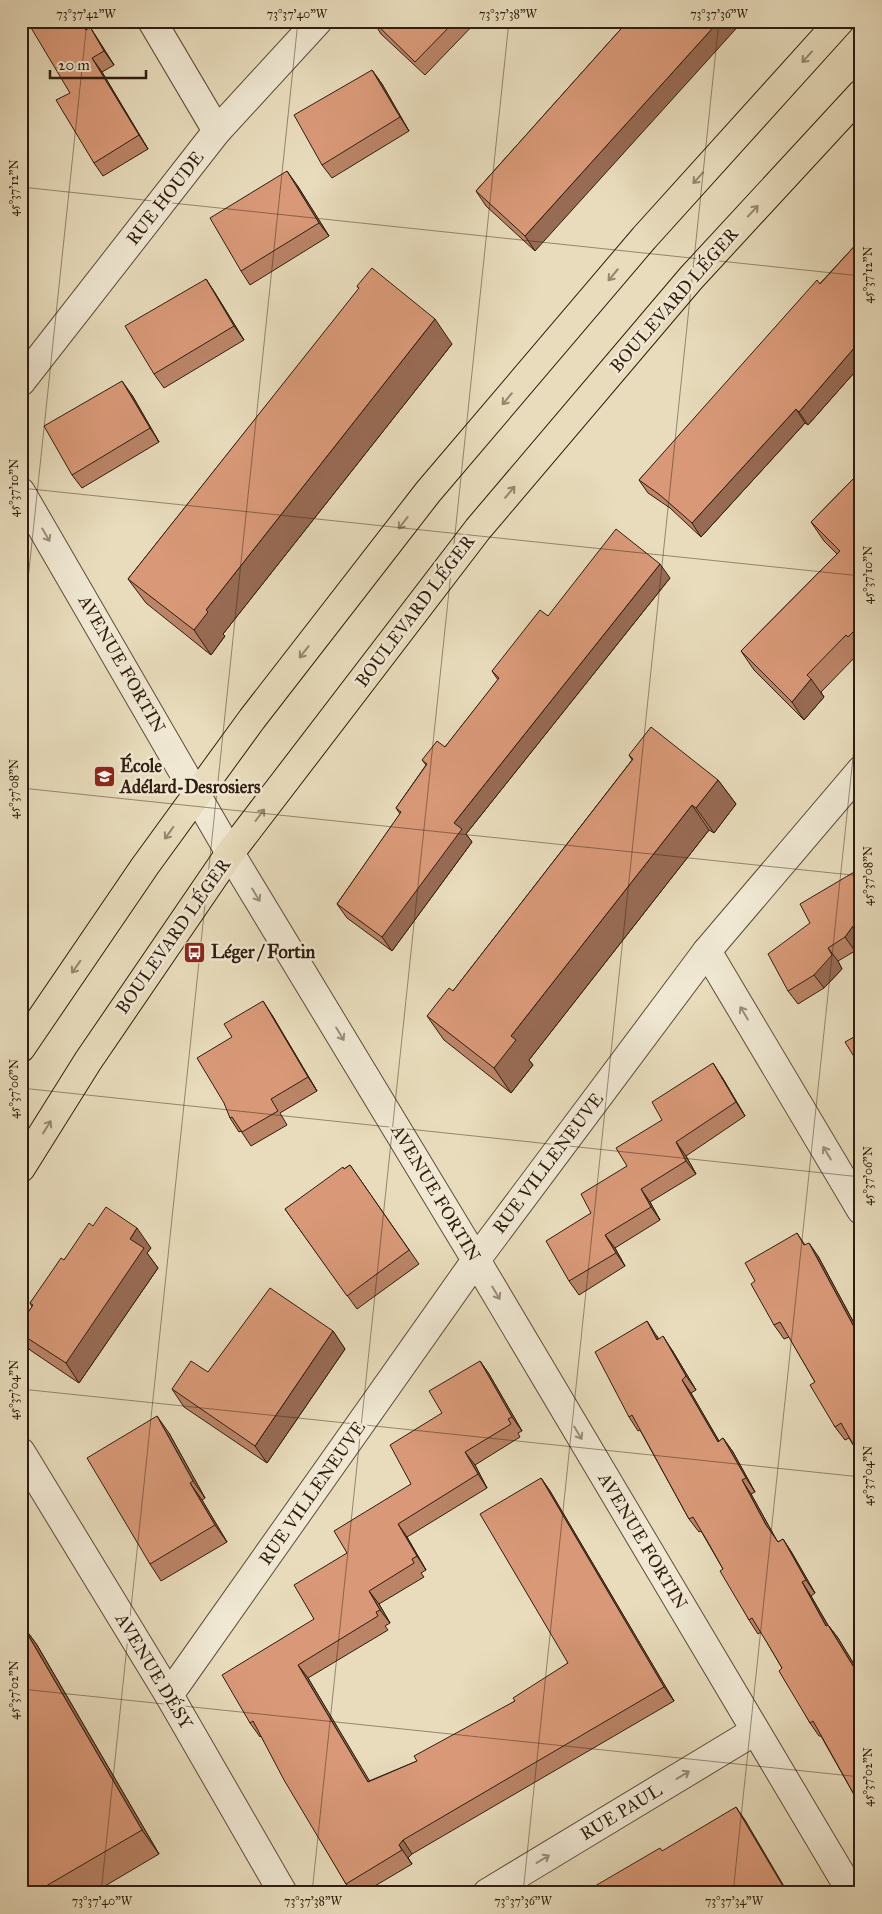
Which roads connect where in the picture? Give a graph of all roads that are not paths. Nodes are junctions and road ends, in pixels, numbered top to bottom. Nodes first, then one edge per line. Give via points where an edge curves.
1 (152, 21) edge
2 (318, 21) edge
3 (840, 21) edge
4 (861, 94) edge
5 (217, 131) junction
6 (21, 382) edge
7 (21, 492) edge
8 (861, 770) edge
9 (198, 794) junction
10 (230, 853) junction
11 (707, 951) junction
12 (21, 1048) edge
13 (21, 1168) edge
14 (861, 1210) edge
15 (476, 1260) junction
16 (21, 1452) edge
17 (169, 1695) junction
18 (755, 1731) junction
19 (282, 1893) edge
20 (486, 1893) edge
21 (852, 1893) edge

1 - 5 street
2 - 5 street, RUE HOUDE
3 -> 9 main road via 644,238 428,492
10 -> 4 main road, BOULEVARD LÉGER via 478,529 691,278
5 - 6 street, RUE HOUDE
7 -> 9 street, AVENUE FORTIN
8 - 11 street, RUE VILLENEUVE
9 - 10 street, AVENUE FORTIN
9 -> 12 main road
13 -> 10 main road, BOULEVARD LÉGER via 88,1061
10 -> 15 street, AVENUE FORTIN
14 -> 11 street
11 - 15 street, RUE VILLENEUVE
15 - 17 street, RUE VILLENEUVE
15 -> 18 street, AVENUE FORTIN
16 - 17 street, AVENUE DÉSY
17 - 19 street, AVENUE DÉSY
20 -> 18 street, RUE PAUL
18 - 21 street, AVENUE FORTIN

